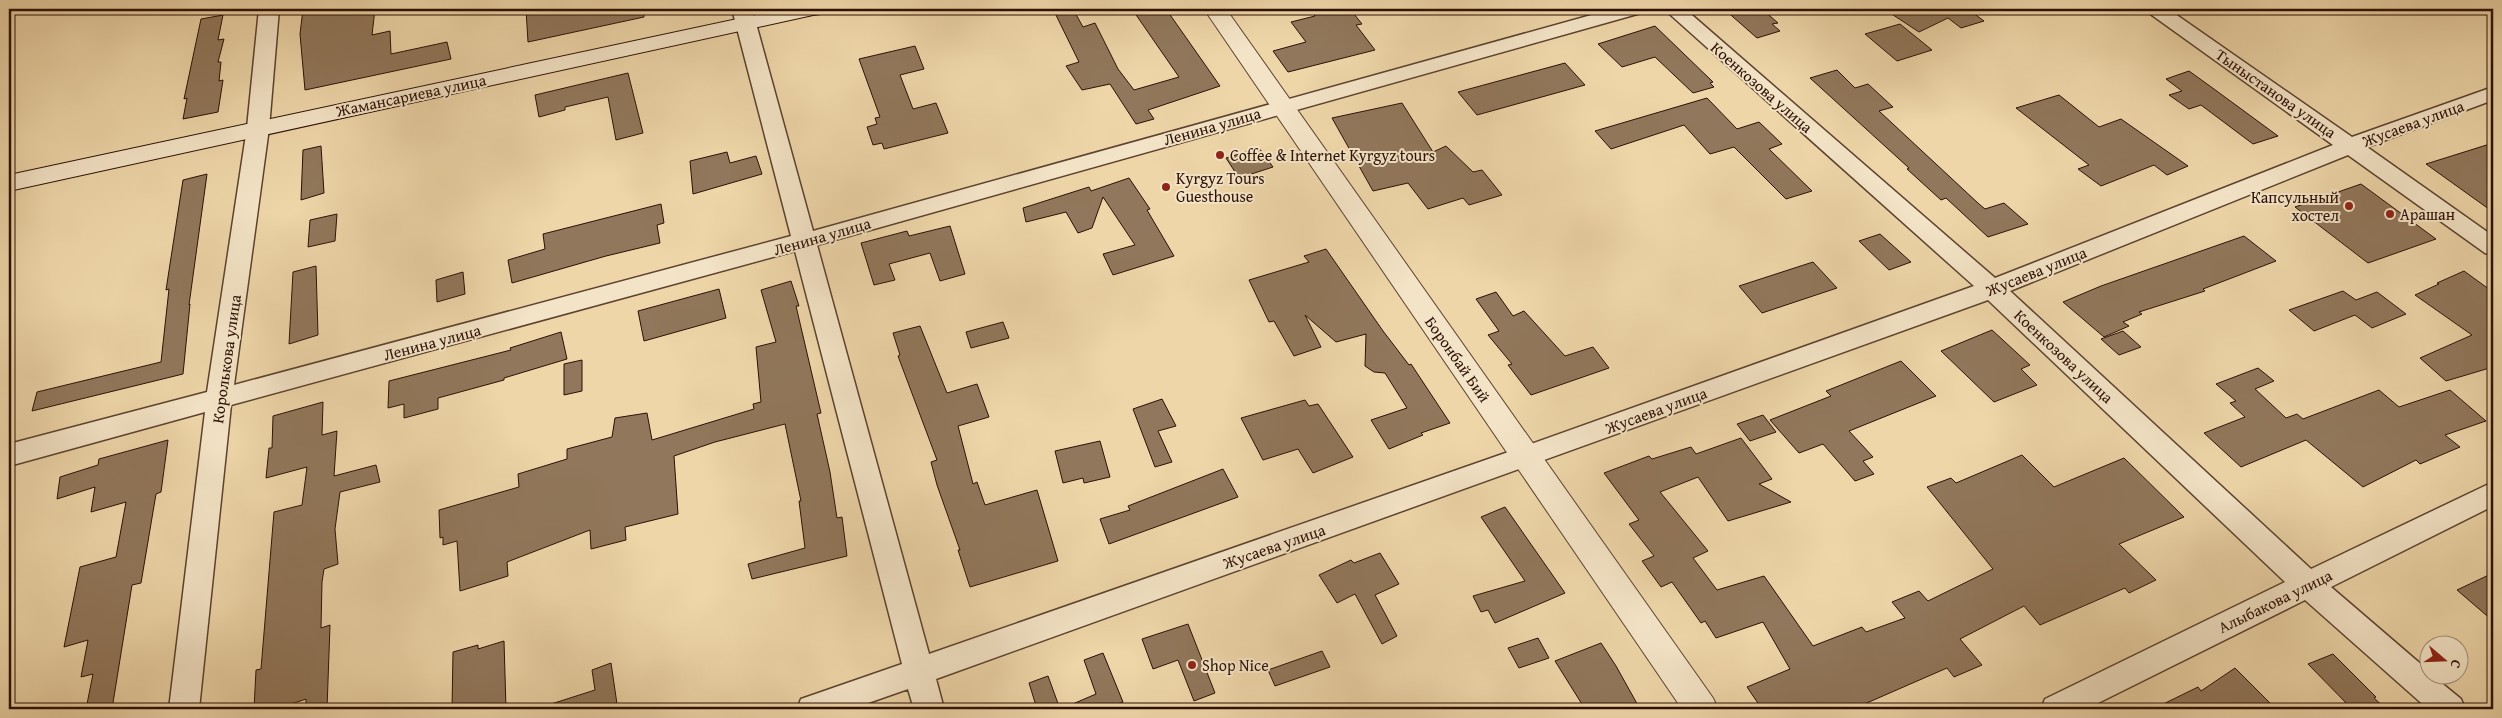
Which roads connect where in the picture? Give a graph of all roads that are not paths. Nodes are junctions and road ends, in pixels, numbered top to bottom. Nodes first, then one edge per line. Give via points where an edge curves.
1 (269, 9) edge
2 (813, 9) edge
3 (1216, 9) edge
4 (1634, 9) edge
5 (1674, 9) edge
6 (2156, 9) edge
7 (744, 16) edge
8 (2493, 93) edge
9 (1283, 106) junction
10 (258, 128) junction
11 (2350, 146) junction
12 (9, 183) edge
13 (804, 242) junction
14 (2493, 246) edge
15 (1992, 289) junction
16 (219, 400) junction
17 (9, 455) edge
18 (1526, 457) junction
19 (2493, 493) edge
20 (2308, 585) junction
21 (918, 671) junction
22 (184, 709) edge
23 (812, 709) edge
24 (929, 709) edge
25 (1701, 709) edge
26 (2056, 709) edge
27 (2450, 709) edge

1 - 10 street, Королькова улица
2 - 7 street, Жамансариева улица
3 - 9 street, Боронбай Бий
4 - 9 street, Ленина улица
5 - 15 street, Коенкозова улица
6 - 11 street, Тыныстанова улица
7 - 10 street, Жамансариева улица
7 - 13 street
8 - 11 street, Жусаева улица
9 - 13 street, Ленина улица
9 - 18 street, Боронбай Бий
10 - 12 street, Жамансариева улица
10 - 16 street, Королькова улица
11 - 14 street, Тыныстанова улица
11 - 15 street, Жусаева улица
13 - 16 street, Ленина улица
13 - 21 street
15 - 18 street, Жусаева улица
15 - 20 street, Коенкозова улица
16 - 17 street, Ленина улица
16 - 22 street, Королькова улица
18 - 21 street, Жусаева улица
18 - 25 street, Боронбай Бий
19 - 20 street, Алыбакова улица
20 - 26 street, Алыбакова улица
20 - 27 street, Коенкозова улица
21 - 23 street, Жусаева улица
21 - 24 street

